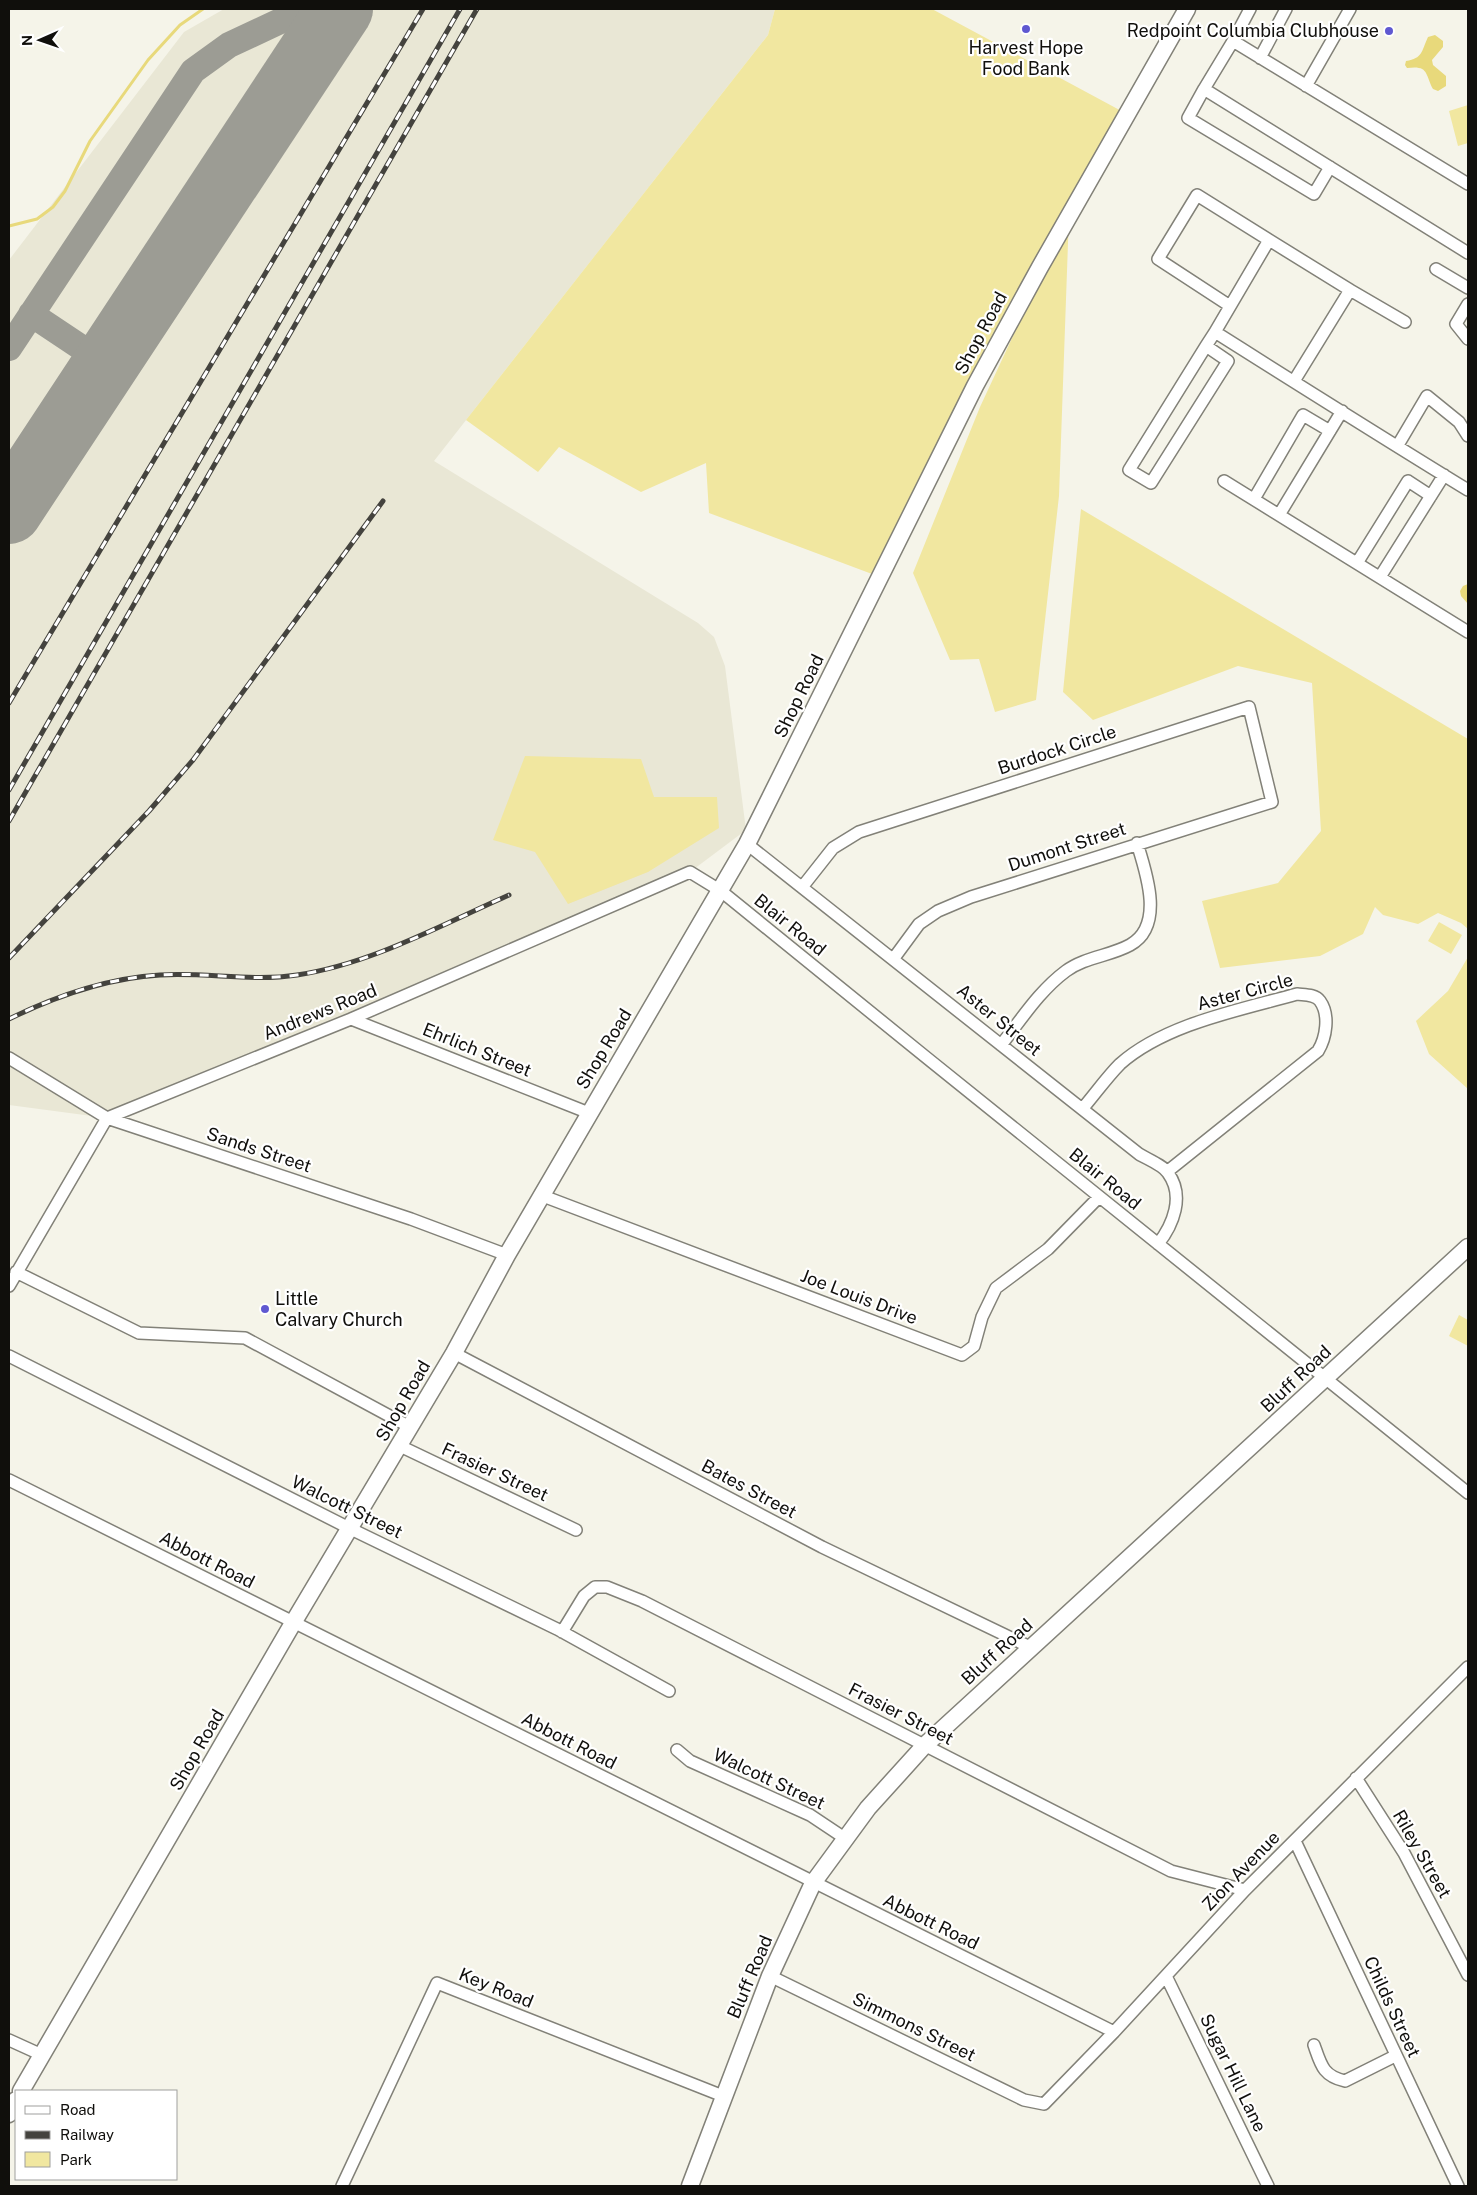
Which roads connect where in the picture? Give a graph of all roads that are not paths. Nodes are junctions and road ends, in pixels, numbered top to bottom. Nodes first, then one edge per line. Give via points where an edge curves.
1 (1188, 9) edge
2 (1250, 9) edge
3 (1286, 9) edge
4 (1350, 9) edge
5 (1233, 41) junction
6 (1260, 58) junction
7 (1306, 86) junction
8 (1204, 89) junction
9 (1330, 167) junction
10 (1468, 184) edge
11 (1269, 240) junction
12 (1468, 253) edge
13 (1436, 268) dead end
14 (1468, 288) edge
15 (1350, 290) junction
16 (1468, 304) edge
17 (1230, 306) junction
18 (1405, 322) dead end
19 (1215, 332) junction
20 (1468, 339) edge
21 (1206, 346) junction
22 (1294, 381) junction
23 (1342, 411) junction
24 (1330, 431) junction
25 (1468, 436) edge
26 (1398, 445) junction
27 (1444, 475) junction
28 (1224, 481) dead end
29 (1468, 490) edge
30 (1431, 496) junction
31 (1254, 500) junction
32 (1279, 515) junction
33 (1357, 563) junction
34 (1380, 577) junction
35 (1468, 632) edge
36 (1272, 802) joint
37 (1138, 843) junction
38 (747, 844) junction
39 (803, 886) junction
40 (721, 892) junction
41 (894, 958) junction
42 (352, 1019) junction
43 (1001, 1046) junction
44 (9, 1058) edge
45 (1084, 1108) junction
46 (589, 1113) junction
47 (107, 1118) junction
48 (1168, 1172) junction
49 (543, 1196) junction
50 (1098, 1198) junction
51 (1158, 1244) junction
52 (1468, 1247) edge
53 (507, 1255) junction
54 (16, 1272) junction
55 (9, 1286) edge
56 (454, 1353) junction
57 (9, 1356) edge
58 (1326, 1379) junction
59 (410, 1427) junction
60 (400, 1446) junction
61 (9, 1480) edge
62 (1468, 1493) edge
63 (351, 1529) junction
64 (576, 1530) dead end
65 (294, 1623) junction
66 (562, 1632) junction
67 (1032, 1648) junction
68 (1468, 1667) edge
69 (669, 1691) dead end
70 (924, 1746) junction
71 (677, 1750) dead end
72 (1356, 1778) junction
73 (846, 1839) junction
74 (1295, 1841) junction
75 (813, 1883) junction
76 (1245, 1890) junction
77 (1468, 1975) edge
78 (770, 1976) junction
79 (1166, 1976) junction
80 (1114, 2032) junction
81 (9, 2040) edge
82 (1314, 2045) dead end
83 (42, 2056) junction
84 (1395, 2056) junction
85 (23, 2090) edge
86 (723, 2096) junction
87 (15, 2102) edge
88 (1044, 2104) joint
89 (9, 2114) edge
90 (342, 2186) edge
91 (690, 2186) edge
92 (1268, 2186) edge
93 (1458, 2186) edge

1 - 38 street, Shop Road via 975,386
2 - 5 street
3 - 6 street
4 - 7 street
5 - 6 street
5 - 8 street
6 - 7 street
7 - 10 street
8 - 9 street
8 - 9 street via 1188,118 1314,194
9 - 12 street
11 - 15 street
11 - 17 street
11 - 17 street via 1197,195 1158,258
13 - 14 street
15 - 18 street
15 - 22 street
16 - 20 street via 1456,324
17 - 19 street
19 - 21 street
19 - 22 street
21 - 21 street via 1129,470 1151,483 1228,360
22 - 23 street
23 - 24 street
23 - 26 street
24 - 31 street via 1303,415
24 - 32 street
25 - 26 street via 1459,422 1427,396
26 - 27 street
27 - 29 street
27 - 30 street
28 - 31 street
30 - 33 street via 1408,481
30 - 34 street
31 - 32 street
32 - 33 street
33 - 34 street
34 - 35 street
36 - 37 street, Dumont Street
36 - 39 street, Burdock Circle via 1249,707 859,832 833,848
37 - 41 street, Dumont Street via 971,897 938,911 919,924
37 - 43 street via 1151,905 1147,926 1131,945 1096,956 1068,970 1044,990
38 - 39 street, Aster Street
38 - 40 street, Shop Road
39 - 41 street, Aster Street
40 - 42 street, Andrews Road via 690,872
40 - 46 street, Shop Road
40 - 50 street, Blair Road
41 - 43 street, Aster Street
42 - 46 street, Ehrlich Street
42 - 47 street, Andrews Road
43 - 45 street, Aster Street
44 - 47 street, Sands Street
45 - 48 street, Aster Street via 1139,1154
45 - 48 street, Aster Circle via 1120,1065 1144,1046 1193,1024 1297,994 1320,1000 1325,1016 1326,1039 1318,1050
46 - 49 street, Shop Road
47 - 53 street, Sands Street via 411,1219
47 - 54 street
48 - 51 street via 1175,1188 1176,1209 1170,1228
49 - 50 street, Joe Louis Drive via 962,1355 974,1346 982,1317 996,1288 1048,1249
49 - 53 street, Shop Road
50 - 51 street, Blair Road
51 - 58 street, Blair Road
52 - 58 street, Bluff Road
53 - 56 street, Shop Road
54 - 55 street
54 - 59 street via 139,1333 245,1338
56 - 59 street, Shop Road
56 - 67 street, Bates Street via 822,1547
57 - 63 street, Walcott Street
58 - 62 street, Blair Road
58 - 67 street, Bluff Road
59 - 60 street, Shop Road
60 - 63 street, Shop Road
60 - 64 street, Frasier Street
61 - 65 street, Abbott Road
63 - 65 street, Shop Road
63 - 66 street, Walcott Street
65 - 75 street, Abbott Road
65 - 83 street, Shop Road
66 - 69 street, Walcott Street
66 - 70 street, Frasier Street via 584,1596 595,1587 607,1587 642,1600
67 - 70 street, Bluff Road
68 - 72 street, Zion Avenue
70 - 73 street, Bluff Road via 868,1808
70 - 76 street, Frasier Street via 1171,1871
71 - 73 street, Walcott Street via 690,1761 810,1815
72 - 74 street, Zion Avenue
72 - 77 street, Riley Street via 1404,1852
73 - 75 street, Bluff Road
74 - 76 street, Zion Avenue
74 - 84 street, Childs Street
75 - 78 street, Bluff Road
75 - 80 street, Abbott Road
76 - 79 street, Zion Avenue
78 - 86 street, Bluff Road
78 - 88 street, Simmons Street via 1024,2100
79 - 80 street, Zion Avenue
79 - 92 street, Sugar Hill Lane
80 - 88 street, Zion Avenue
81 - 83 street
82 - 84 street via 1321,2066 1332,2078 1345,2081
83 - 85 street, Shop Road
84 - 93 street, Childs Street
86 - 90 street, Key Road via 437,1983
86 - 91 street, Bluff Road
87 - 89 street

